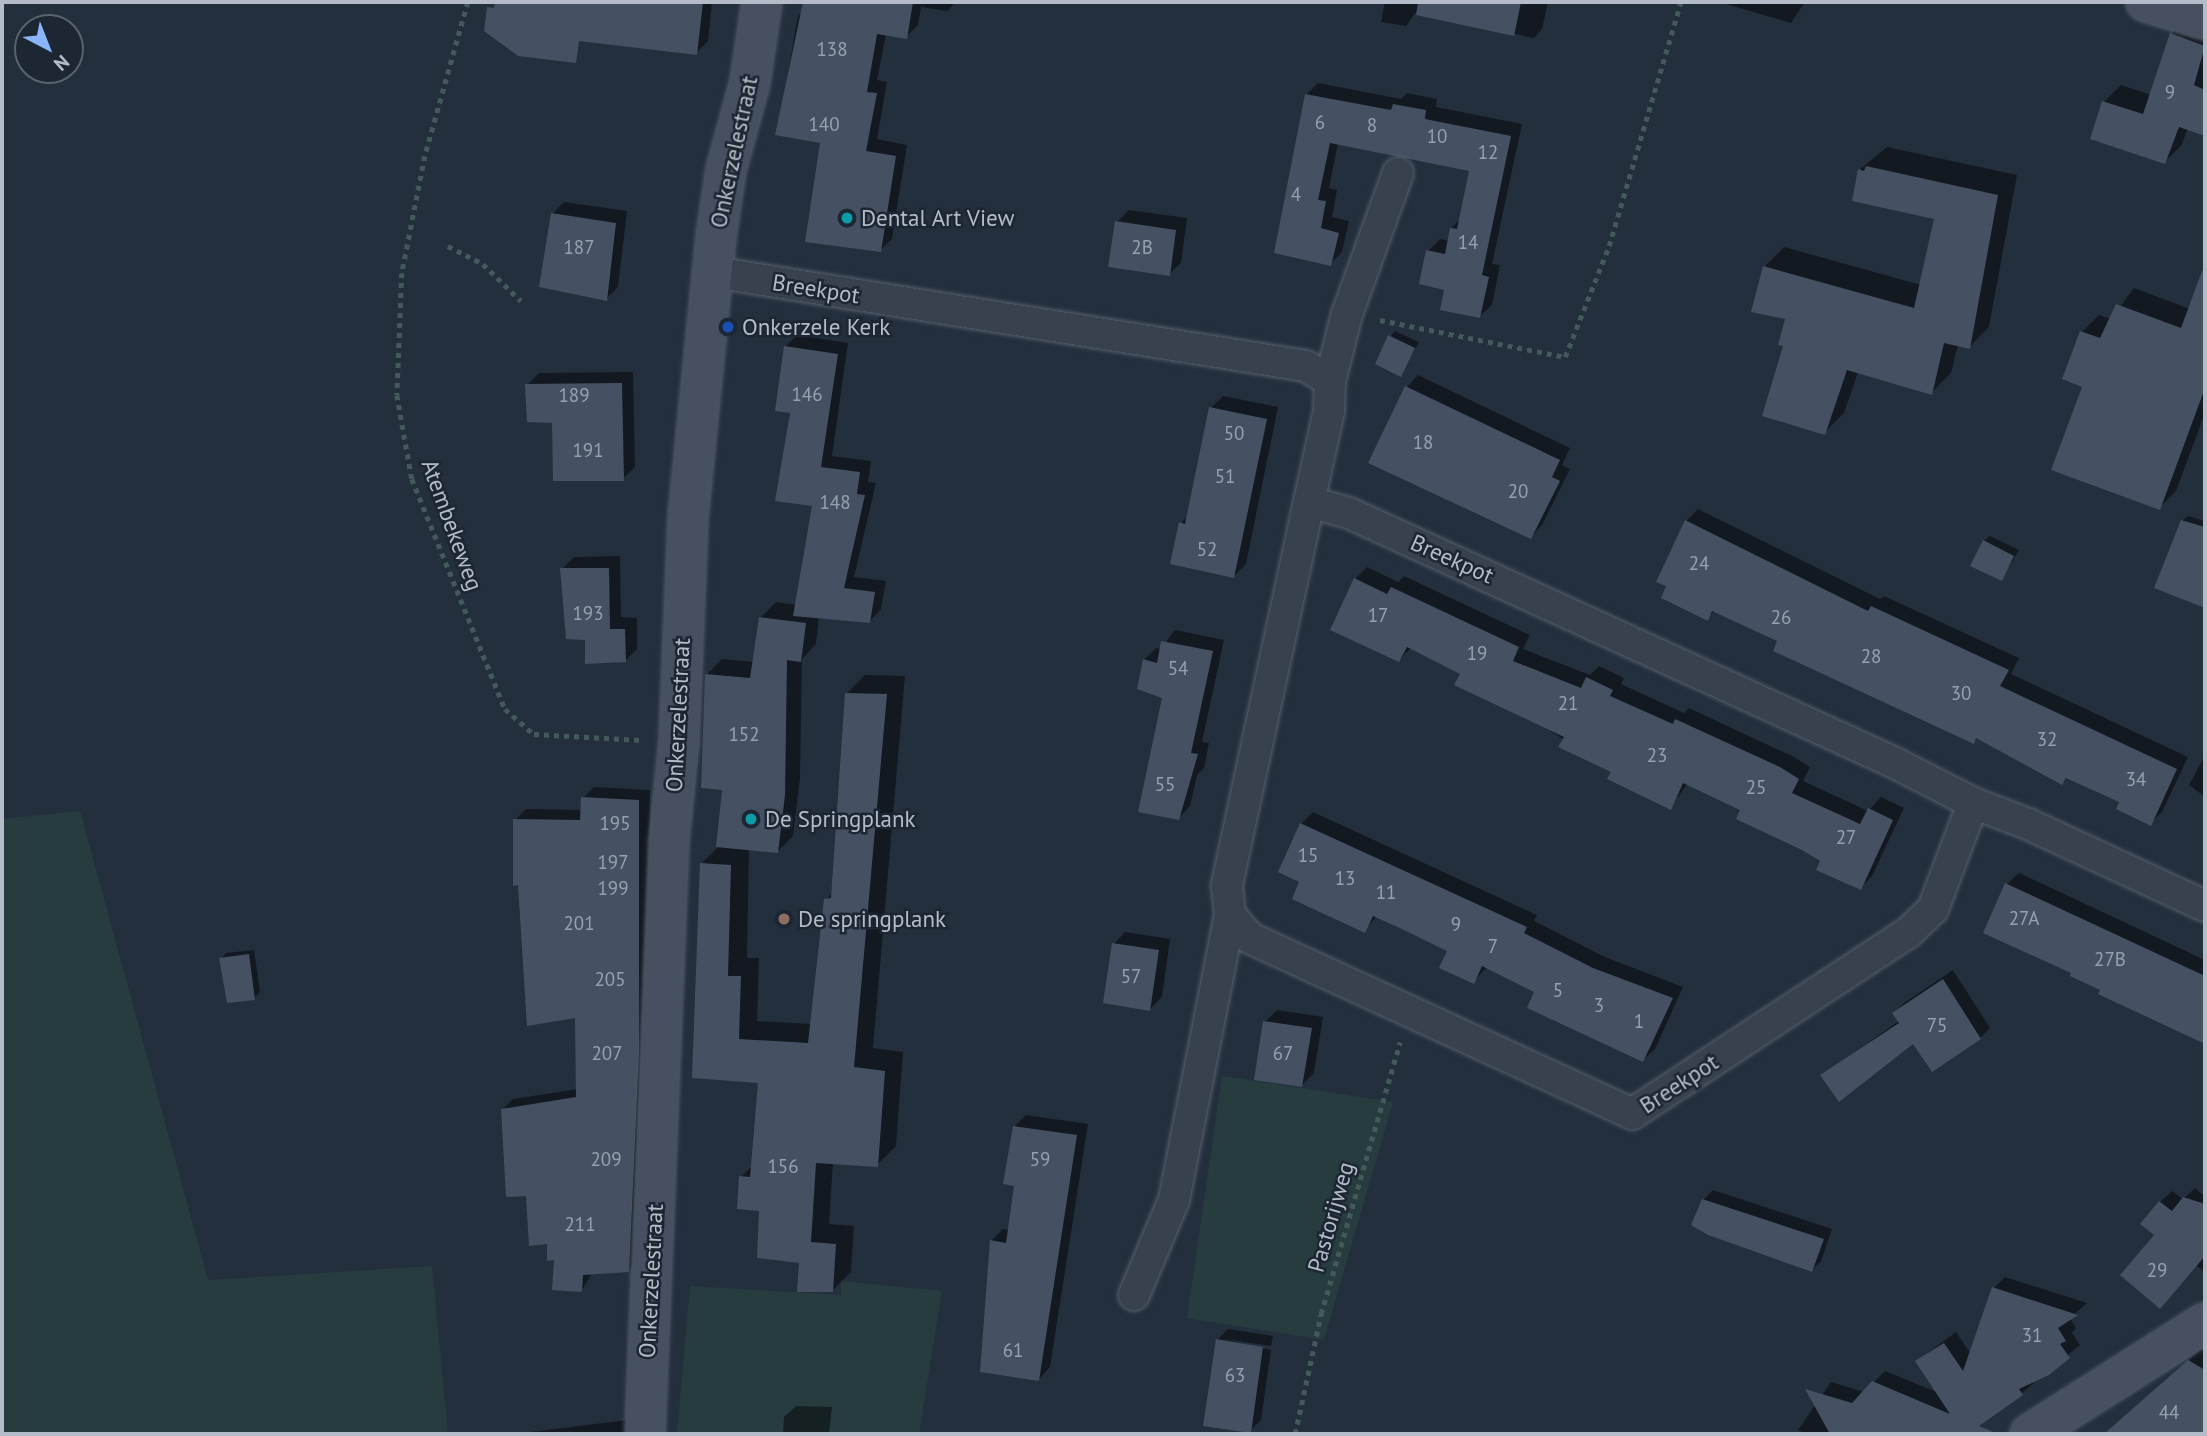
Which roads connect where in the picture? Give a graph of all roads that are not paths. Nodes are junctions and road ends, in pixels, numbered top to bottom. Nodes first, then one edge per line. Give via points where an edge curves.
1 (762, 2) edge
2 (2146, 2) edge
3 (2205, 20) edge
4 (1398, 173) dead end
5 (713, 272) junction
6 (1330, 381) junction
7 (1309, 502) junction
8 (1973, 803) junction
9 (2205, 906) edge
10 (1230, 915) junction
11 (1134, 1295) dead end
12 (2205, 1323) edge
13 (645, 1434) edge
14 (2030, 1434) edge

1 - 5 street, Onkerzelestraat via 750,82 726,170
2 - 3 street
4 - 6 street via 1347,314
5 - 6 street, Breekpot via 1306,366
5 - 13 street, Onkerzelestraat via 688,518 679,742 669,840
6 - 7 street via 1329,411
7 - 8 street, Breekpot via 1349,513 1617,634
7 - 10 street via 1227,886
8 - 9 street, Breekpot
8 - 10 street, Breekpot via 1933,909 1908,933 1632,1114 1251,937
10 - 11 street via 1174,1200
12 - 14 street

